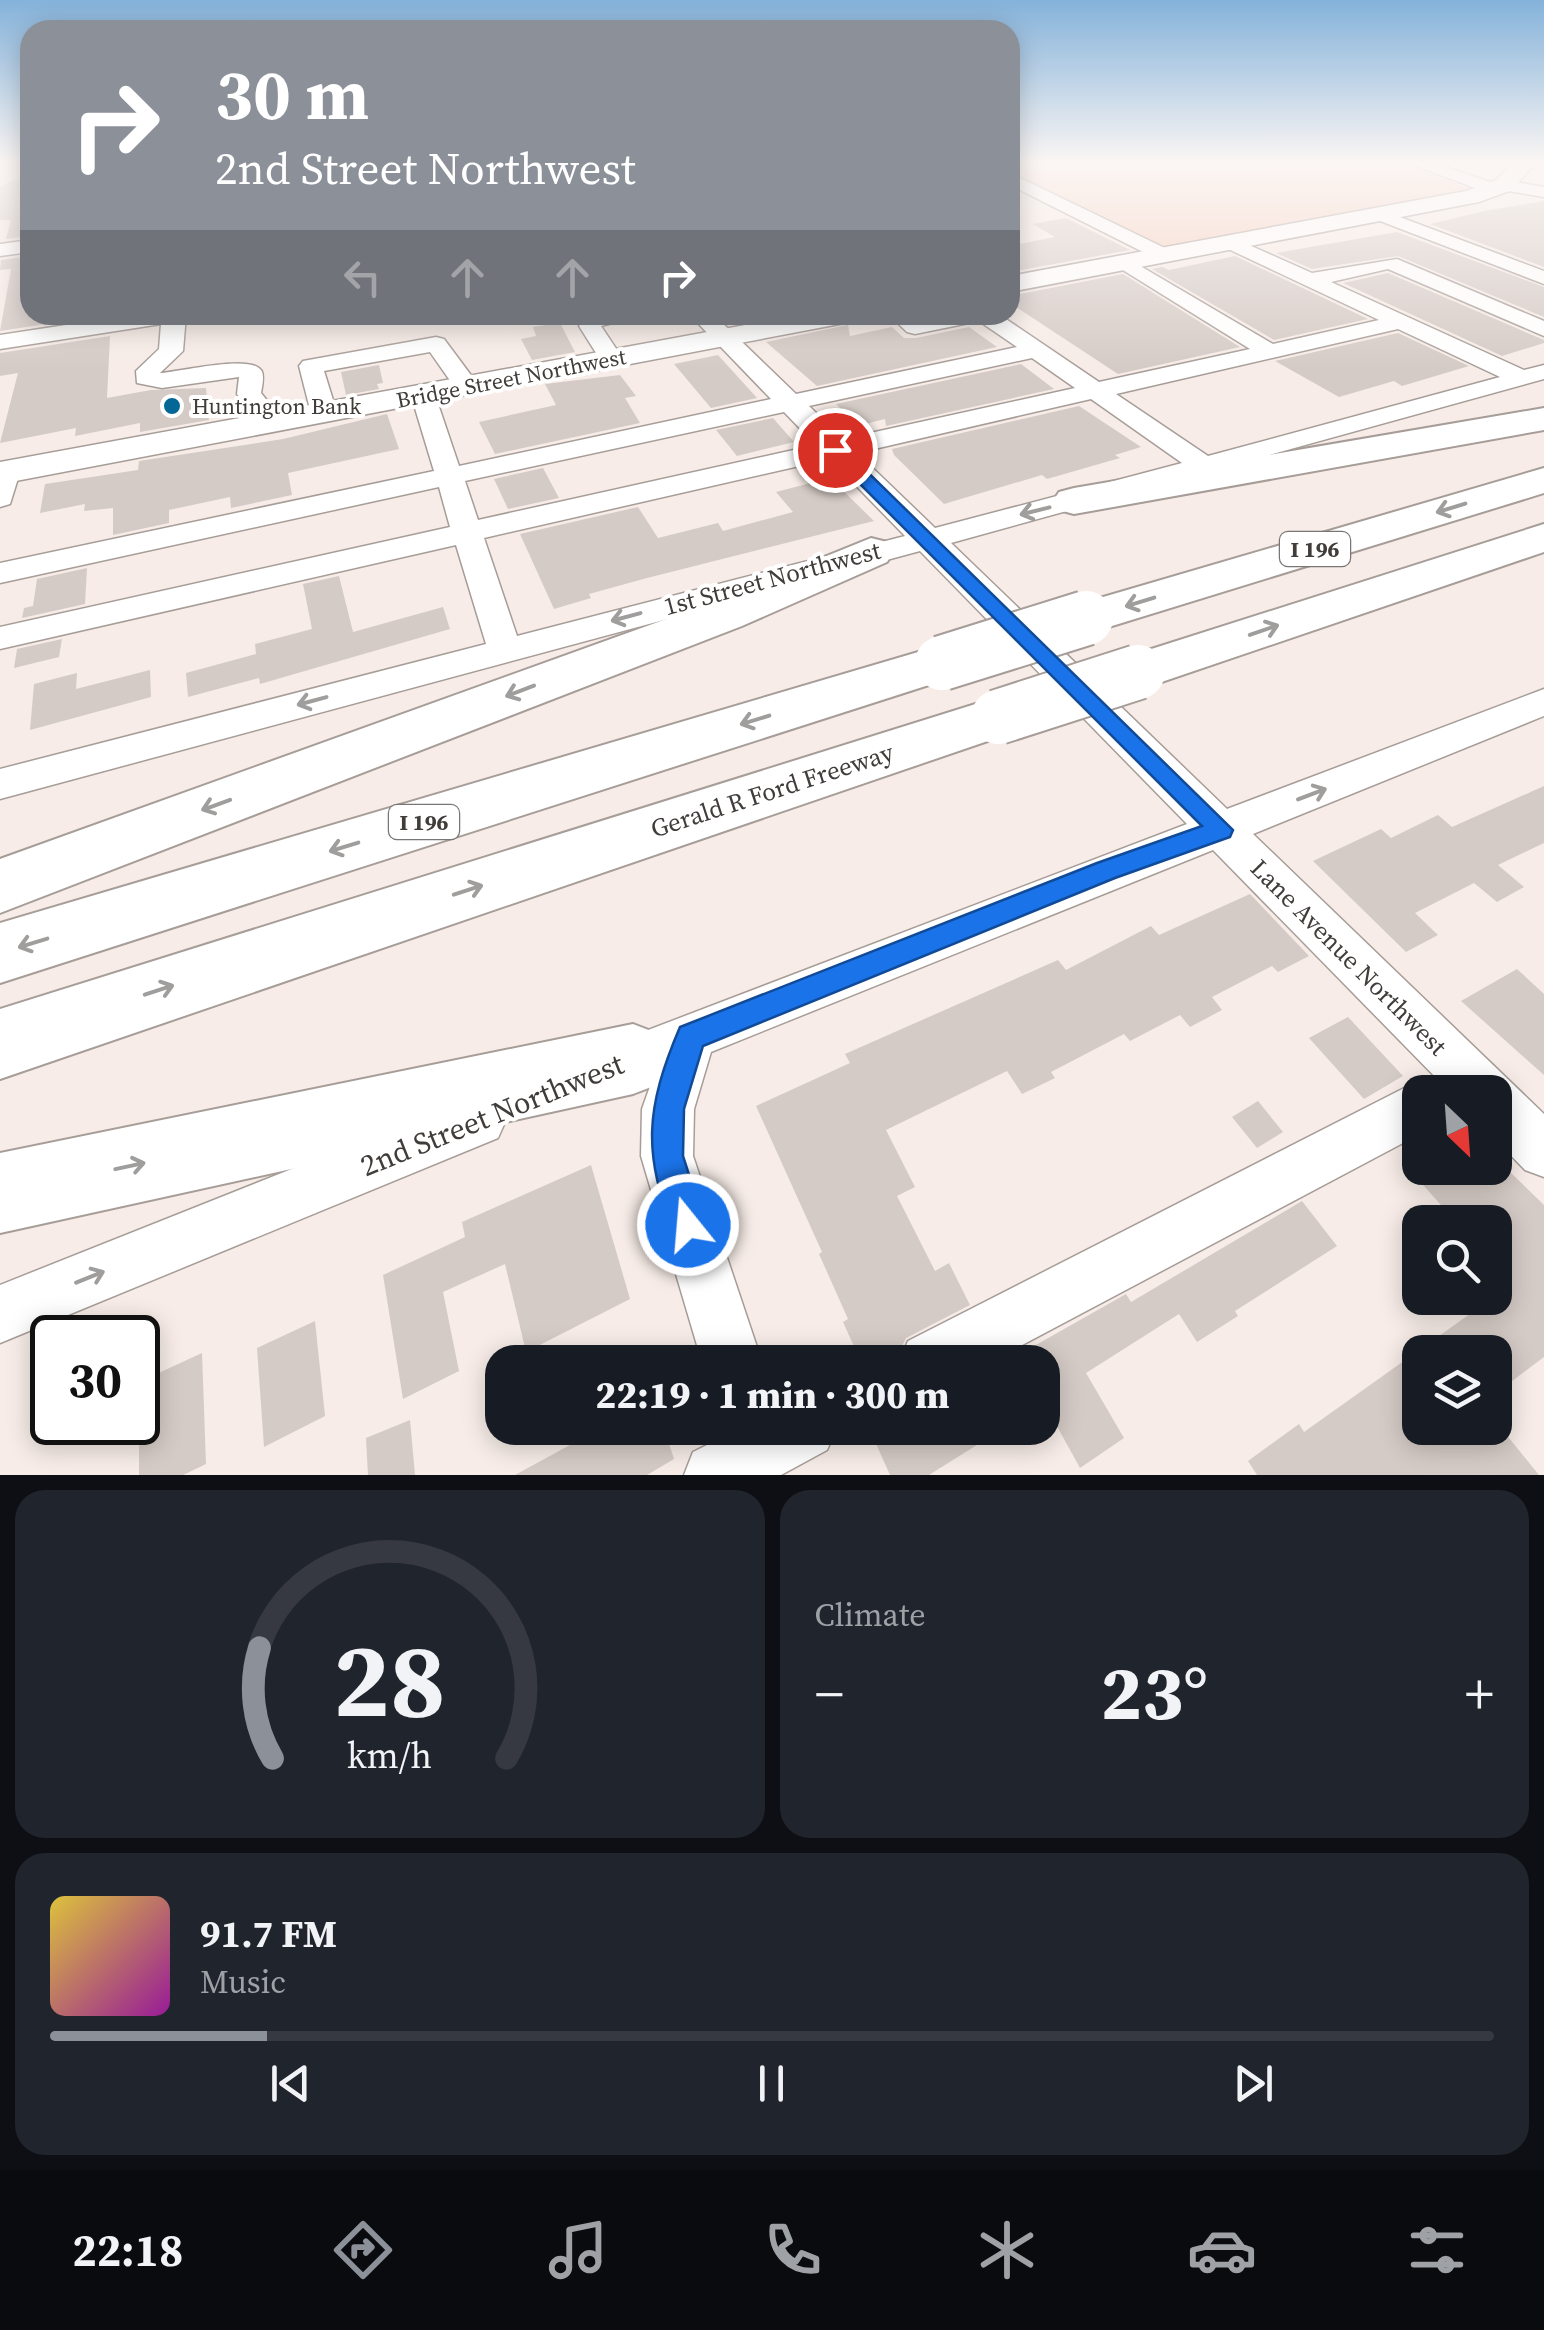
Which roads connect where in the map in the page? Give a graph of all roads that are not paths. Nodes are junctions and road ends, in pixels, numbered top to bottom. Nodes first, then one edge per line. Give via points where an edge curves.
1 (1114, 231) edge
2 (1296, 231) edge
3 (1423, 231) edge
4 (1231, 243) junction
5 (1478, 252) junction
6 (1164, 256) junction
7 (1125, 263) junction
8 (1404, 268) junction
9 (1544, 278) edge
10 (1309, 280) junction
11 (1020, 282) edge
12 (1400, 322) junction
13 (109, 325) edge
14 (172, 325) edge
15 (591, 325) edge
16 (1000, 325) edge
17 (712, 326) edge
18 (1544, 329) edge
19 (0, 342) edge
20 (1036, 350) junction
21 (1271, 352) junction
22 (611, 359) junction
23 (1533, 375) edge
24 (467, 387) junction
25 (1096, 391) junction
26 (423, 395) junction
27 (789, 404) junction
28 (324, 413) junction
29 (1544, 419) edge
30 (264, 424) junction
31 (835, 450) junction
32 (1203, 465) junction
33 (449, 476) junction
34 (1544, 480) edge
35 (2, 481) edge
36 (1074, 501) junction
37 (466, 531) junction
38 (1544, 536) edge
39 (923, 538) junction
40 (871, 552) junction
41 (0, 573) edge
42 (0, 638) edge
43 (505, 650) junction
44 (1544, 702) edge
45 (0, 784) edge
46 (1221, 830) junction
47 (0, 886) edge
48 (0, 953) edge
49 (0, 1044) edge
50 (662, 1048) junction
51 (1458, 1075) edge
52 (1402, 1115) edge
53 (1512, 1124) edge
54 (1544, 1151) edge
55 (0, 1193) edge
56 (0, 1314) edge
57 (727, 1345) edge
58 (962, 1345) edge

1 - 6 street
2 - 4 main road
3 - 5 street
4 - 6 main road
4 - 10 street
5 - 8 street
5 - 9 street
6 - 7 main road
7 - 11 main road
7 - 21 street
8 - 10 street via 1390,263
8 - 18 street
10 - 12 street
12 - 21 street
12 - 23 street
13 - 19 street
14 - 30 street via 170,350 148,371 148,380 237,368 250,373 249,394
15 - 22 street
16 - 20 street
17 - 22 main road, Bridge Street Northwest
17 - 27 street, Lane Avenue Northwest
20 - 25 street
20 - 27 street
21 - 25 street
22 - 24 main road, Bridge Street Northwest
23 - 32 street, 1st Street Northwest
24 - 26 main road, Bridge Street Northwest
24 - 28 street via 436,344 379,352 311,366
25 - 31 street
25 - 32 street
26 - 28 main road, Bridge Street Northwest
26 - 33 street
27 - 31 street, Lane Avenue Northwest
27 - 33 street
28 - 30 main road, Bridge Street Northwest
29 - 36 highway
30 - 35 main road, Bridge Street Northwest
31 - 37 street
31 - 39 street, Lane Avenue Northwest
32 - 36 street, 1st Street Northwest
33 - 37 street
33 - 41 street
34 -> 48 highway, I 196, bridge
36 -> 39 street, 1st Street Northwest
37 - 42 street
37 - 43 street
49 -> 38 highway, Gerald R Ford Freeway / I 196, bridge
39 - 40 street, 1st Street Northwest
39 - 46 street, Lane Avenue Northwest
40 -> 43 street, 1st Street Northwest
40 -> 47 highway via 725,615
43 -> 45 street, 1st Street Northwest
46 -> 44 street, 2nd Street Northwest
46 - 50 street, 2nd Street Northwest
46 - 51 street, Lane Avenue Northwest
55 -> 50 highway
56 -> 50 street, 2nd Street Northwest
50 - 57 street via 666,1156
52 - 58 street
53 - 54 street, Lane Avenue Northwest

